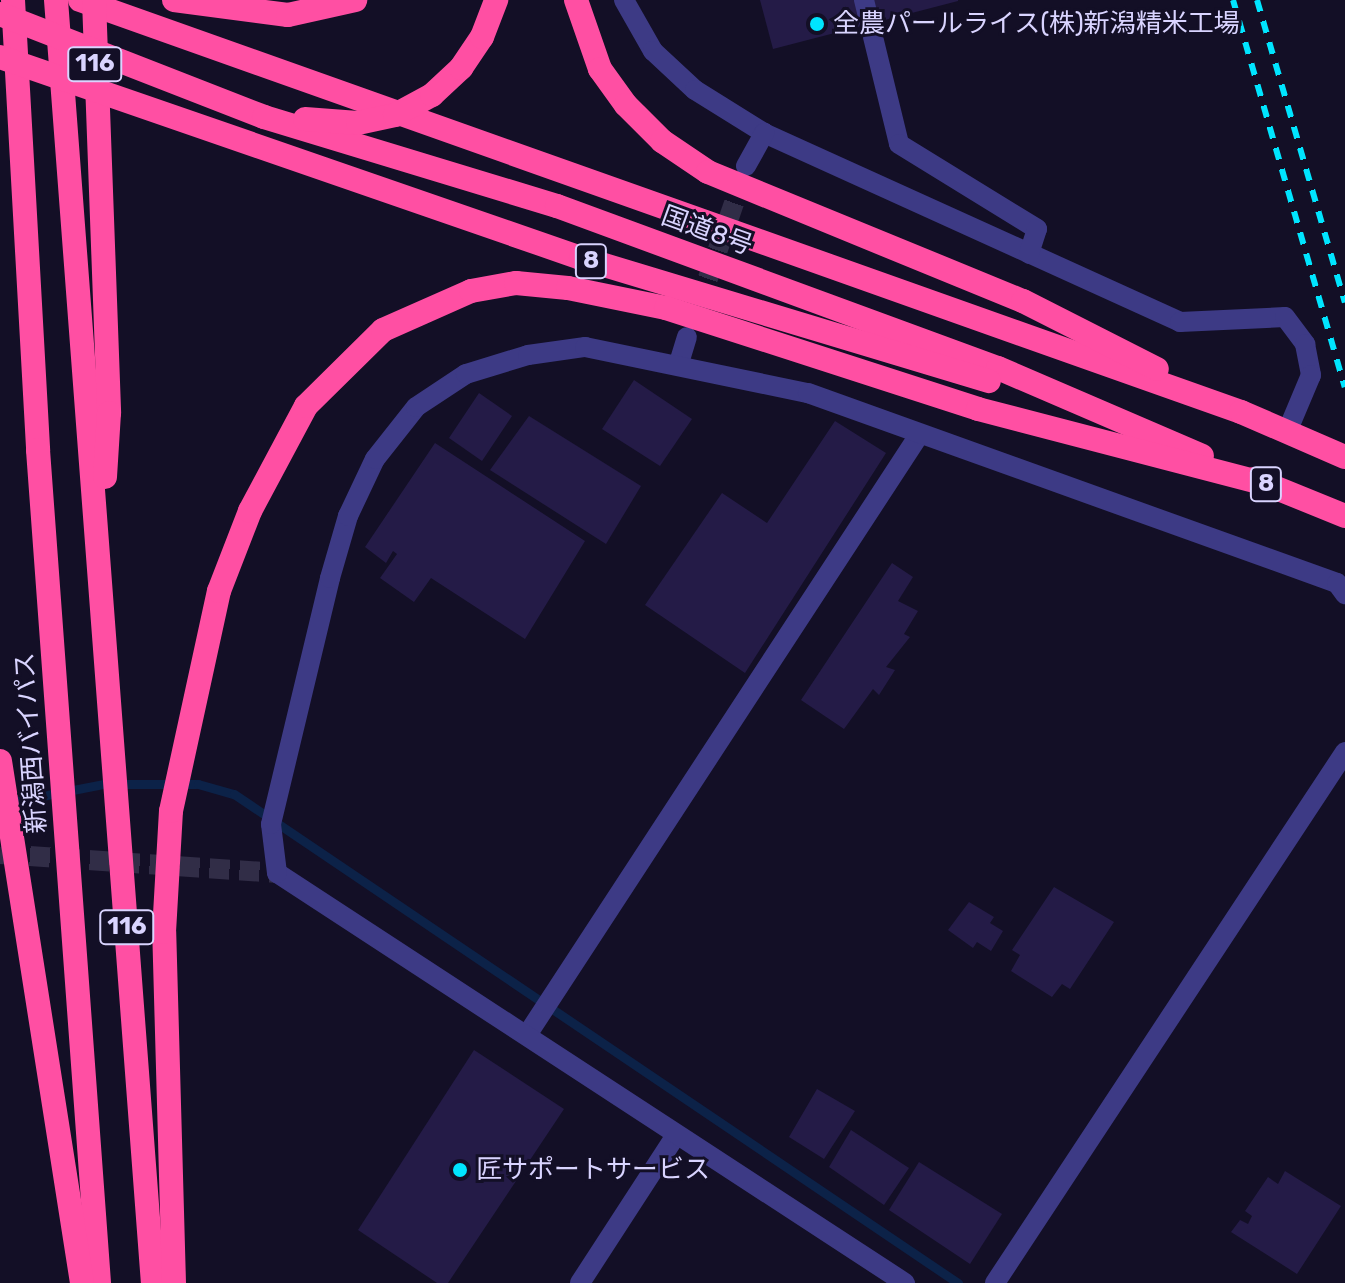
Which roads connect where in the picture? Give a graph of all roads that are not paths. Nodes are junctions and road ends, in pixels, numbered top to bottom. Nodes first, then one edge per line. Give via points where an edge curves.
1 (80, 0) edge
2 (94, 0) edge
3 (174, 0) edge
4 (355, 0) edge
5 (496, 0) edge
6 (576, 0) edge
7 (624, 0) edge
8 (864, 0) edge
9 (9, 7) edge
10 (51, 16) edge
11 (0, 57) edge
12 (395, 115) junction
13 (264, 117) junction
14 (764, 133) junction
15 (746, 166) tunnel mouth
16 (1029, 254) junction
17 (687, 337) dead end
18 (679, 363) junction
19 (1241, 412) junction
20 (1287, 432) junction
21 (919, 435) junction
22 (1188, 449) junction
23 (1345, 457) edge
24 (1269, 485) junction
25 (1345, 516) edge
26 (100, 571) junction
27 (1345, 594) edge
28 (1345, 752) edge
29 (0, 761) edge
30 (527, 1035) junction
31 (676, 1135) junction
32 (82, 1283) edge
33 (99, 1283) edge
34 (153, 1283) edge
35 (174, 1283) edge
36 (580, 1283) edge
37 (905, 1283) edge
38 (995, 1283) edge

1 - 12 highway, 国道8号 / 8
2 - 26 highway, 116 via 109,413
3 - 4 highway via 288,15
5 - 12 highway via 482,37 461,68 432,95
6 - 19 highway, 8 via 600,69 626,105 662,141 708,172 1023,301
7 - 14 street via 653,51 695,90
8 - 16 street via 899,144 1037,229
9 - 10 highway, 116
9 - 33 highway, 新潟西バイパス / 116 via 21,108 38,450
10 - 13 highway, 国道8号 / 8
10 - 26 highway, 116 via 65,118
11 - 22 highway, 8 via 581,258 991,382
12 - 13 highway via 358,123
12 - 19 highway, 国道8号 / 8
13 - 22 highway, 国道8号 / 8 via 557,206 998,368
14 - 15 street
14 - 16 street
16 - 20 street via 1180,322 1285,317 1305,344 1311,375
17 - 18 street
18 - 21 street via 808,393
18 - 30 street via 585,347 528,355 466,374 416,407 375,459 348,516 271,824 277,873
19 - 20 highway, 国道8号 / 8
20 - 23 highway, 国道8号 / 8
21 - 27 street via 1337,583
21 - 30 street
22 - 24 highway, 国道8号 / 8
24 - 25 highway, 国道8号 / 8
24 - 35 highway via 978,409 666,308 568,288 516,283 471,291 383,330 306,406 278,454 219,591 171,811 164,932
26 - 34 highway, 116
28 - 38 street
29 - 32 highway
30 - 31 street
31 - 36 street
31 - 37 street

